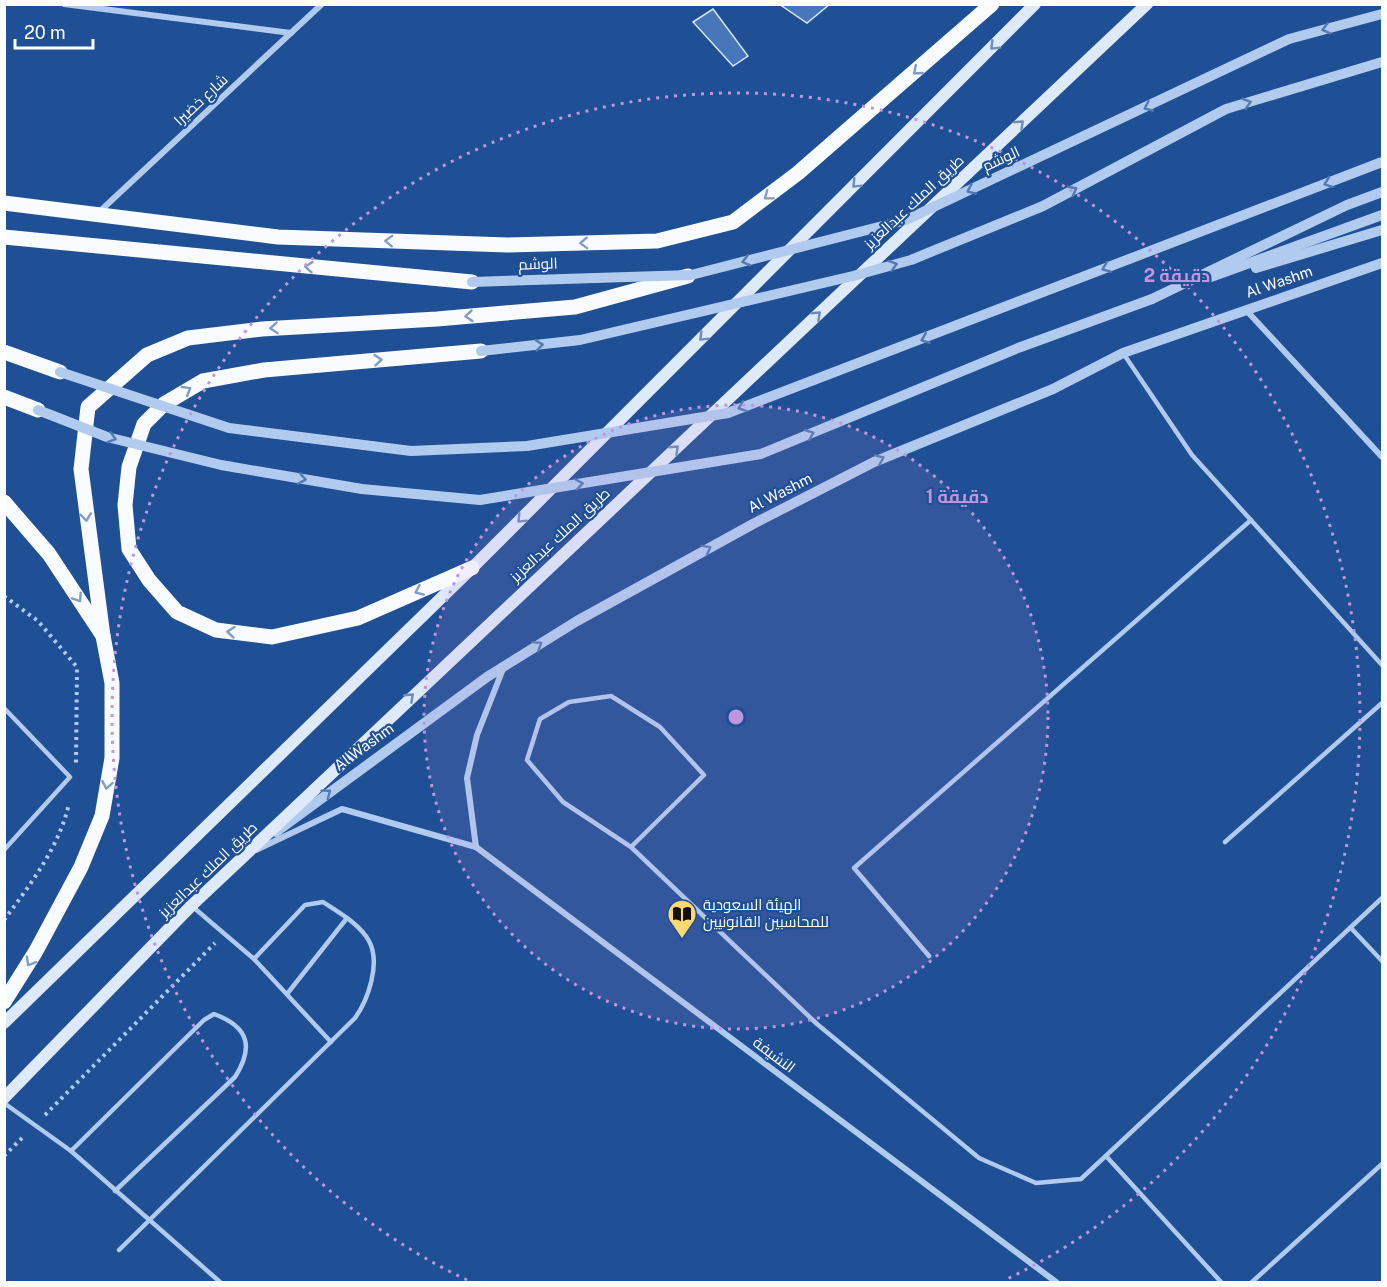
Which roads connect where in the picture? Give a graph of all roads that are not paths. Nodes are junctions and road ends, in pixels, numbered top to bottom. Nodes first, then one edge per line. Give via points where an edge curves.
1 (64, 4) edge
2 (321, 4) edge
3 (992, 4) edge
4 (1035, 4) edge
5 (1147, 4) edge
6 (1383, 14) edge
7 (291, 33) junction
8 (1383, 62) edge
9 (1383, 162) edge
10 (1383, 192) edge
11 (4, 203) edge
12 (98, 214) junction
13 (1383, 215) edge
14 (1383, 230) edge
15 (4, 237) edge
16 (1383, 263) edge
17 (691, 275) junction
18 (472, 282) joint
19 (1152, 299) junction
20 (1246, 309) junction
21 (481, 351) joint
22 (4, 352) edge
23 (1123, 352) junction
24 (60, 372) joint
25 (4, 397) edge
26 (38, 410) joint
27 (1383, 457) edge
28 (4, 502) edge
29 (1251, 520) junction
30 (472, 568) junction
31 (103, 636) junction
32 (1383, 665) edge
33 (504, 666) junction
34 (1383, 703) edge
35 (4, 708) edge
36 (1225, 842) dead end
37 (631, 847) junction
38 (476, 848) junction
39 (4, 850) edge
40 (247, 854) junction
41 (1383, 898) edge
42 (191, 906) junction
43 (347, 918) junction
44 (1351, 928) junction
45 (929, 956) dead end
46 (254, 959) junction
47 (1383, 961) edge
48 (287, 994) junction
49 (4, 1002) edge
50 (4, 1023) edge
51 (331, 1042) junction
52 (4, 1098) edge
53 (4, 1103) edge
54 (71, 1151) junction
55 (1106, 1156) junction
56 (1383, 1164) edge
57 (115, 1191) junction
58 (149, 1222) junction
59 (119, 1250) dead end
60 (220, 1282) edge
61 (1056, 1282) edge
62 (1221, 1282) edge
63 (1252, 1282) edge

1 - 7 street
2 - 7 street, شارع خضيرا
3 -> 12 main road via 798,173 733,222 657,241 507,245 278,237
4 -> 30 main road
40 -> 5 main road, طريق الملك عبدالعزيز
6 -> 17 street, الوشم, bridge via 1289,39 906,220
7 - 12 street, شارع خضيرا
21 -> 8 street, bridge via 580,340 911,260 1043,206 1226,109
9 -> 24 street, bridge via 728,413 527,446 411,451 228,428
10 - 19 street via 1347,205
11 - 12 main road
13 - 19 street
14 - 19 street, Al Washm
18 -> 15 main road
16 - 20 street, Al Washm
17 - 18 street, الوشم, bridge
17 -> 31 main road via 575,307 262,329 188,338 147,355 88,407 81,469
26 -> 19 street, bridge via 107,437 221,465 362,489 480,500 761,454 1018,348
20 - 23 street, Al Washm
20 - 27 street
30 -> 21 main road via 358,618 272,637 216,630 177,612 148,580 129,549 125,505 129,467 144,424 164,404 203,381 264,370
22 - 24 main road
23 - 29 lane via 1192,455
33 -> 23 street, Al Washm via 577,621 874,462 1053,389
25 - 26 main road
28 -> 31 main road via 49,554
29 - 32 lane
29 - 45 lane via 854,868
30 - 50 main road
31 -> 49 main road via 112,683 112,758 102,816 81,867
33 - 38 street via 477,735 467,778
40 -> 33 street, Al Washm
34 - 36 lane
35 - 39 lane via 70,777
37 - 37 lane via 563,802 527,760 540,719 568,702 611,696 660,727 704,776
37 - 55 lane via 817,1024 979,1158 1036,1183 1081,1179
38 - 40 street via 342,809
38 - 61 street, النشيفة
40 - 42 main road, طريق الملك عبدالعزيز
41 - 44 lane
42 - 46 lane
42 - 52 main road, طريق الملك عبدالعزيز
43 - 46 lane via 323,902 304,905
43 - 48 lane
43 - 51 lane via 370,942 373,966 362,1008
44 - 47 lane
44 - 55 lane
46 - 48 lane
48 - 51 lane
51 - 58 lane
53 - 54 lane
54 - 57 lane
54 - 57 lane via 204,1020 214,1014 238,1028 247,1041 247,1051 235,1077
55 - 62 lane
56 - 63 lane
57 - 58 lane
58 - 59 lane
58 - 60 lane

